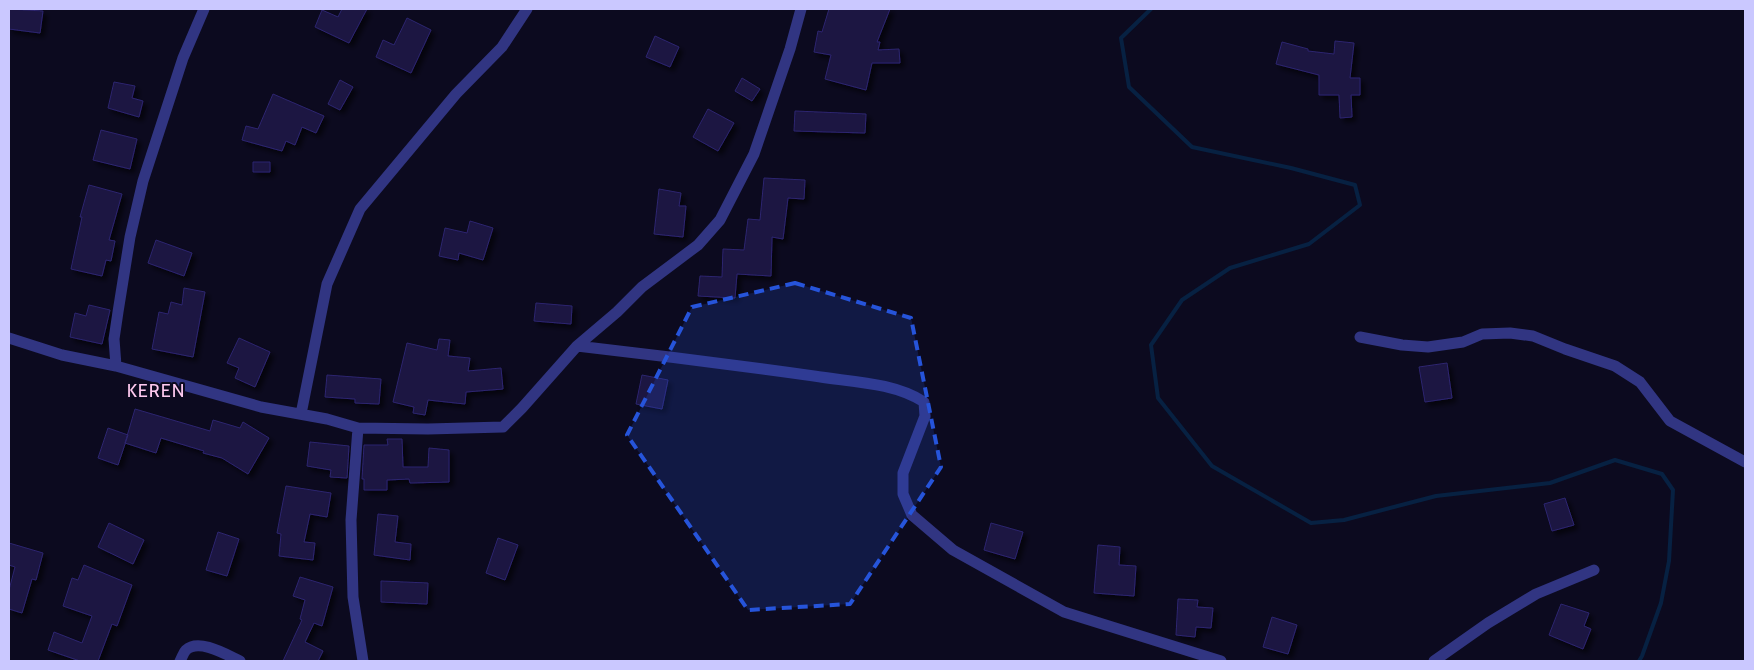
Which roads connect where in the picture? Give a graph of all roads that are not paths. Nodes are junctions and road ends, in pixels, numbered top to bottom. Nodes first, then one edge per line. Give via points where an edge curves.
1 (204, 9) edge
2 (527, 9) edge
3 (802, 9) edge
4 (9, 338) edge
5 (1360, 338) dead end
6 (577, 346) junction
7 (116, 366) junction
8 (301, 414) junction
9 (358, 428) junction
10 (1745, 462) edge
11 (1594, 570) dead end
12 (180, 661) edge
13 (240, 661) edge
14 (363, 661) edge
15 (1221, 661) edge
16 (1434, 661) edge

1 - 7 street via 183,58 143,181 119,303 114,339
2 - 8 street via 502,47 456,94 360,209 327,284
3 - 6 street via 754,154 720,220 698,245 642,286
4 - 7 street via 62,355
5 - 10 street via 1428,347 1463,342 1482,334 1533,336 1615,366 1640,382 1670,421
6 - 9 street via 503,426 428,430
6 - 15 street via 709,361 913,394 924,402 925,416 903,473 903,494 912,515 953,550 1064,612
7 - 8 street via 262,407
8 - 9 street
9 - 14 street via 351,520 353,597
11 - 16 street via 1536,594
12 - 13 street via 185,651 201,646

